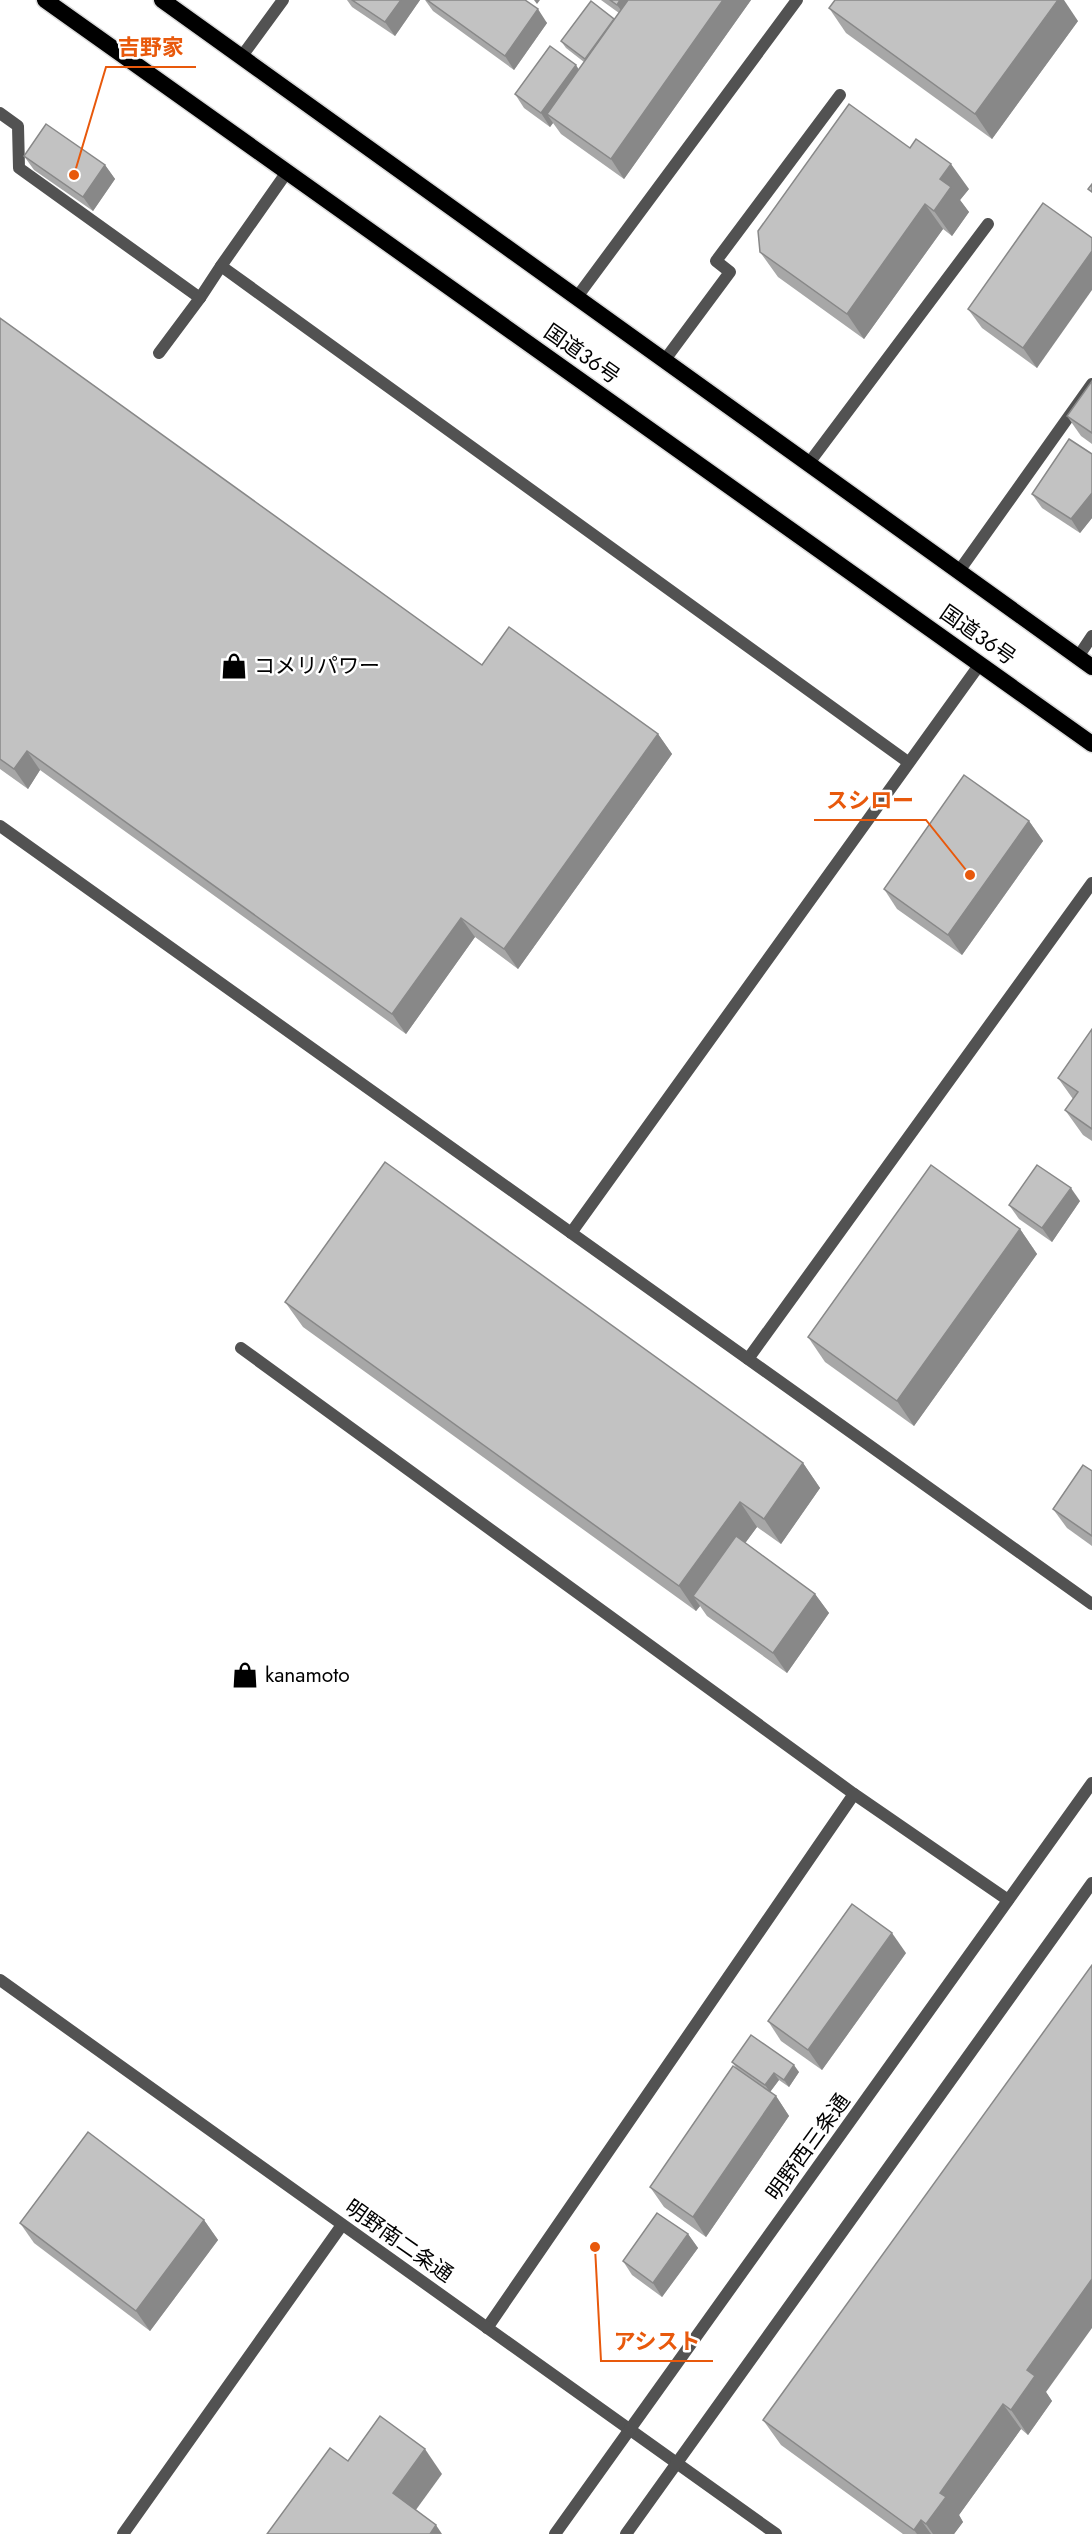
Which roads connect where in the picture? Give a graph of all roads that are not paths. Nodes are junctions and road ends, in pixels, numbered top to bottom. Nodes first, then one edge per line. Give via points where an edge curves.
1 (45, 0) edge
2 (162, 0) edge
3 (283, 0) edge
4 (797, 0) edge
5 (242, 56) junction
6 (840, 95) dead end
7 (0, 113) edge
8 (287, 172) junction
9 (988, 224) dead end
10 (221, 266) junction
11 (577, 297) junction
12 (200, 298) junction
13 (159, 353) dead end
14 (664, 361) junction
15 (1092, 384) edge
16 (809, 463) junction
17 (959, 571) junction
18 (1092, 636) edge
19 (1078, 657) junction
20 (980, 664) junction
21 (1092, 667) edge
22 (1092, 744) edge
23 (908, 762) junction
24 (0, 826) edge
25 (1092, 883) edge
26 (571, 1233) junction
27 (241, 1348) dead end
28 (748, 1359) junction
29 (1092, 1604) edge
30 (1092, 1783) edge
31 (854, 1794) junction
32 (1092, 1883) edge
33 (1008, 1900) junction
34 (0, 1980) edge
35 (342, 2225) junction
36 (487, 2328) junction
37 (629, 2430) junction
38 (677, 2463) junction
39 (123, 2534) edge
40 (555, 2534) edge
41 (626, 2534) edge
42 (776, 2534) edge

1 - 8 highway, 国道36号
2 - 5 highway, 国道36号
3 - 5 street
4 - 11 street
5 - 11 highway, 国道36号
6 - 14 street via 716,261 730,272
7 - 12 street via 18,126 19,168
8 - 10 street
8 - 20 highway, 国道36号
9 - 16 street
10 - 12 street
10 - 23 street
11 - 14 highway, 国道36号
12 - 13 street
14 - 16 highway, 国道36号
15 - 17 street
16 - 17 highway, 国道36号
17 - 19 highway, 国道36号
18 - 19 street
19 - 21 highway, 国道36号
20 - 22 highway, 国道36号
20 - 23 street
23 - 26 street
24 - 26 street
25 - 28 street
26 - 28 street
27 - 31 street
28 - 29 street
30 - 33 street, 明野西三条通
31 - 33 street
31 - 36 street
32 - 38 street
33 - 37 street, 明野西三条通
34 - 35 street, 明野南二条通
35 - 36 street, 明野南二条通
35 - 39 street
36 - 37 street, 明野南二条通
37 - 38 street, 明野南二条通
37 - 40 street, 明野西三条通
38 - 41 street
38 - 42 street, 明野南二条通

